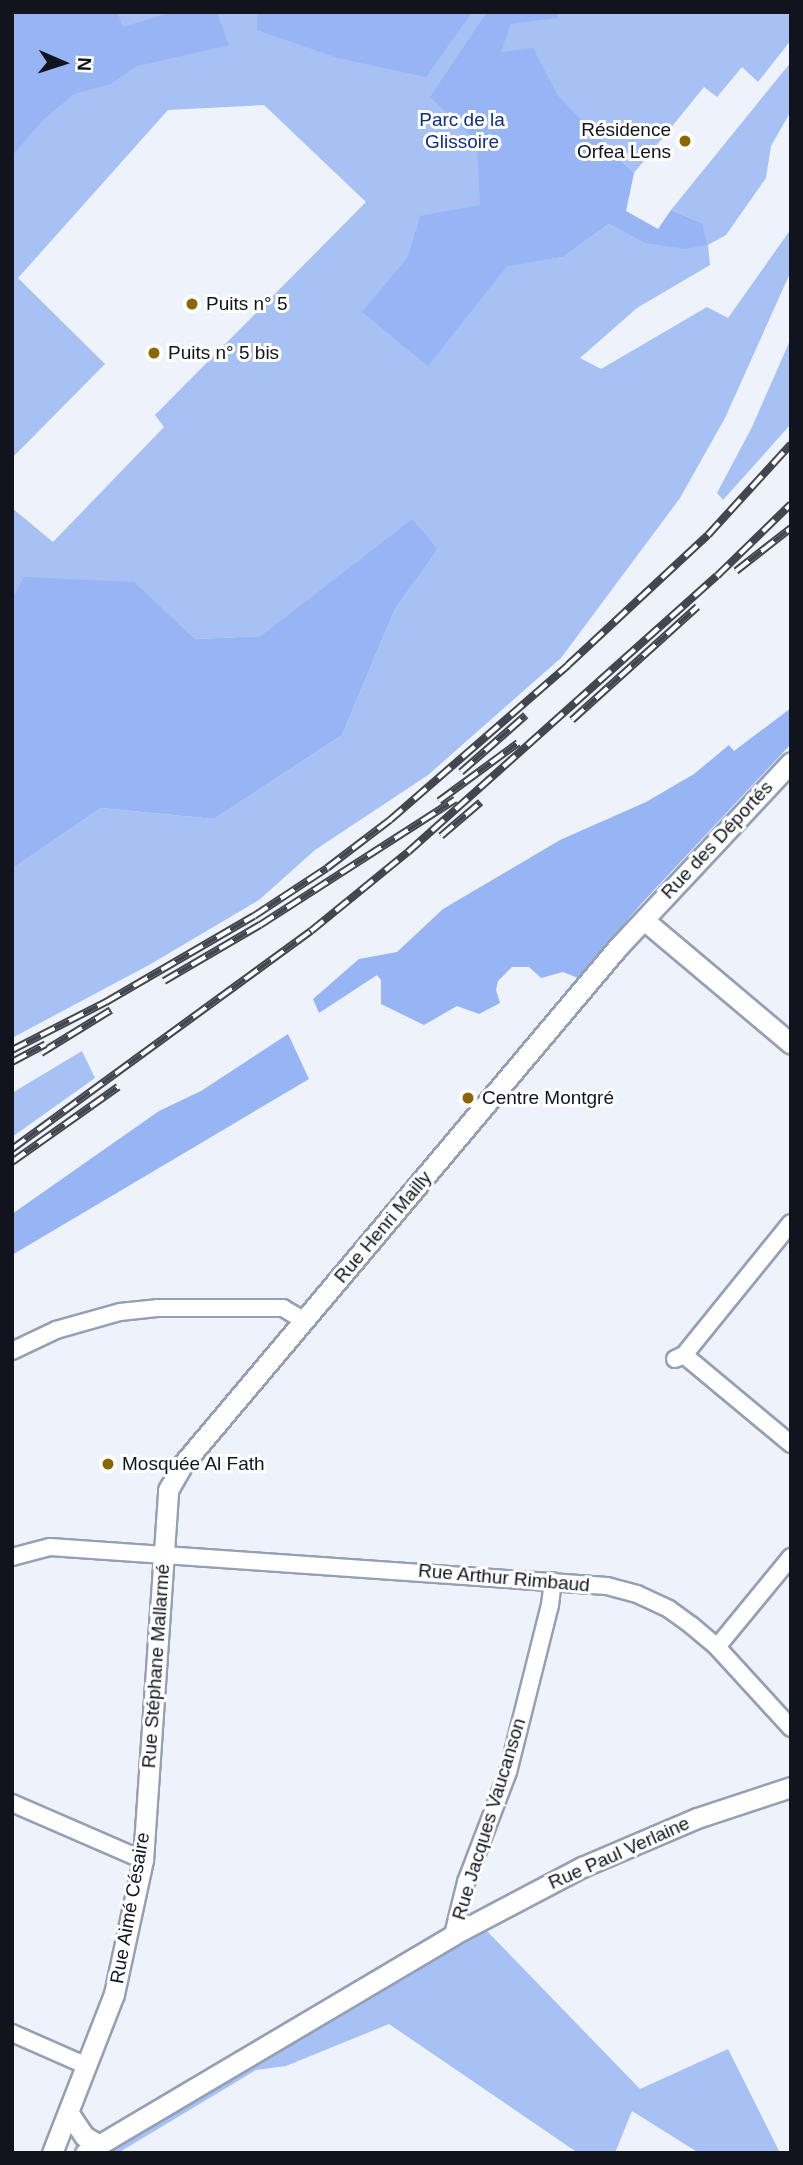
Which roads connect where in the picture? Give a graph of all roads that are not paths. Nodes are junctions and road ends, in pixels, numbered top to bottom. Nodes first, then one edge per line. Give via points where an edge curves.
1 (791, 762) edge
2 (644, 920) junction
3 (791, 1044) edge
4 (791, 1223) edge
5 (305, 1321) junction
6 (12, 1351) edge
7 (791, 1444) edge
8 (163, 1553) junction
9 (12, 1557) edge
10 (791, 1557) edge
11 (553, 1581) junction
12 (717, 1647) junction
13 (790, 1723) edge
14 (149, 1779) joint
15 (791, 1787) edge
16 (12, 1803) edge
17 (143, 1860) junction
18 (453, 1935) junction
19 (12, 2033) edge
20 (88, 2066) junction
21 (68, 2112) junction
22 (92, 2149) edge
23 (52, 2153) edge

1 - 2 street, Rue des Déportés
2 - 3 street
2 - 5 street, Rue Henri Mailly
4 - 7 street via 679,1357
5 - 6 street via 284,1308 157,1308 120,1312 56,1330
5 - 8 street, Rue Henri Mailly via 183,1464 168,1490
8 - 9 street, Rue Arthur Rimbaud via 50,1547
8 - 11 street, Rue Arthur Rimbaud
8 - 14 street, Rue Stéphane Mallarmé
10 - 12 street
11 - 12 street, Rue Arthur Rimbaud via 637,1594 668,1609
11 - 18 street, Rue Jacques Vaucanson via 508,1772 466,1882
12 - 13 street, Rue Arthur Rimbaud
14 - 17 street, Rue Aimé Césaire
15 - 18 street, Rue Paul Verlaine via 697,1818 582,1867
16 - 17 street
17 - 20 street, Rue Aimé Césaire via 123,1963
18 - 22 street, Rue Paul Verlaine
19 - 20 street
20 - 21 street, Rue Aimé Césaire
21 - 22 street
21 - 23 street, Rue Aimé Césaire

